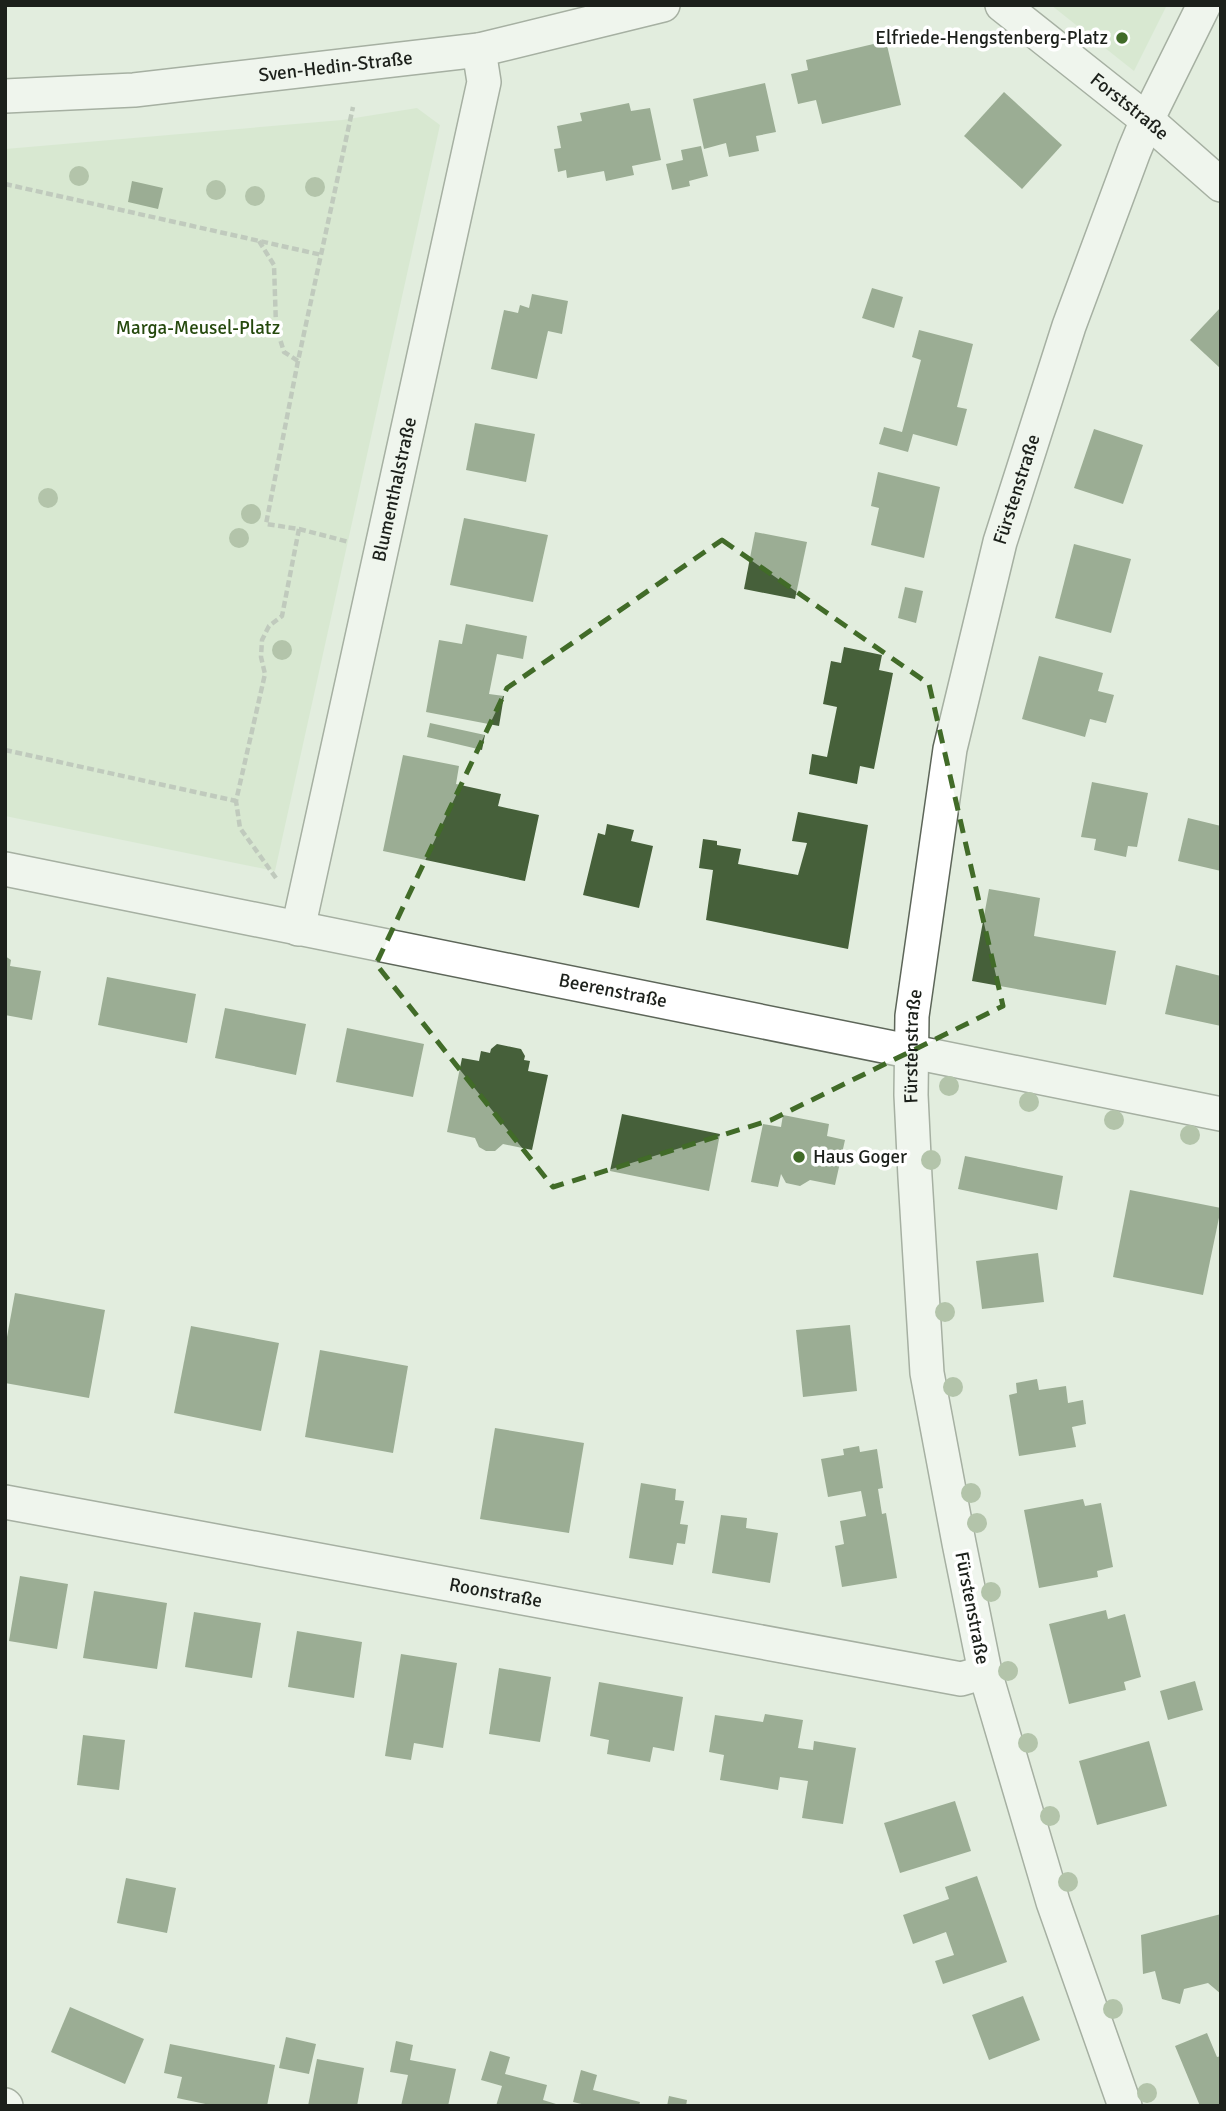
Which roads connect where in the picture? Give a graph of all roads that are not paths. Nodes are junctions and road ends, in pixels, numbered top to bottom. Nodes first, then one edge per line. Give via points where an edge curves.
1 (663, 5) edge
2 (1002, 5) edge
3 (1205, 5) edge
4 (479, 50) junction
5 (5, 96) edge
6 (1147, 121) junction
7 (1221, 185) edge
8 (5, 869) edge
9 (298, 929) junction
10 (912, 1049) junction
11 (1221, 1114) edge
12 (5, 1502) edge
13 (985, 1672) junction
14 (1125, 2106) edge

1 - 4 street, Sven-Hedin-Straße
2 - 6 street, Forststraße
3 - 6 street, Fürstenstraße
4 - 5 street, Sven-Hedin-Straße via 134,90
4 - 9 street, Blumenthalstraße via 484,82
6 - 7 street, Forststraße
6 - 10 street, Fürstenstraße via 1069,326 1000,541 950,749 912,1016
8 - 9 street, Beerenstraße
9 - 10 street, Beerenstraße
10 - 11 street, Beerenstraße
10 - 13 street, Fürstenstraße via 927,1373
12 - 13 street, Roonstraße via 961,1679
13 - 14 street, Fürstenstraße via 1053,1902

